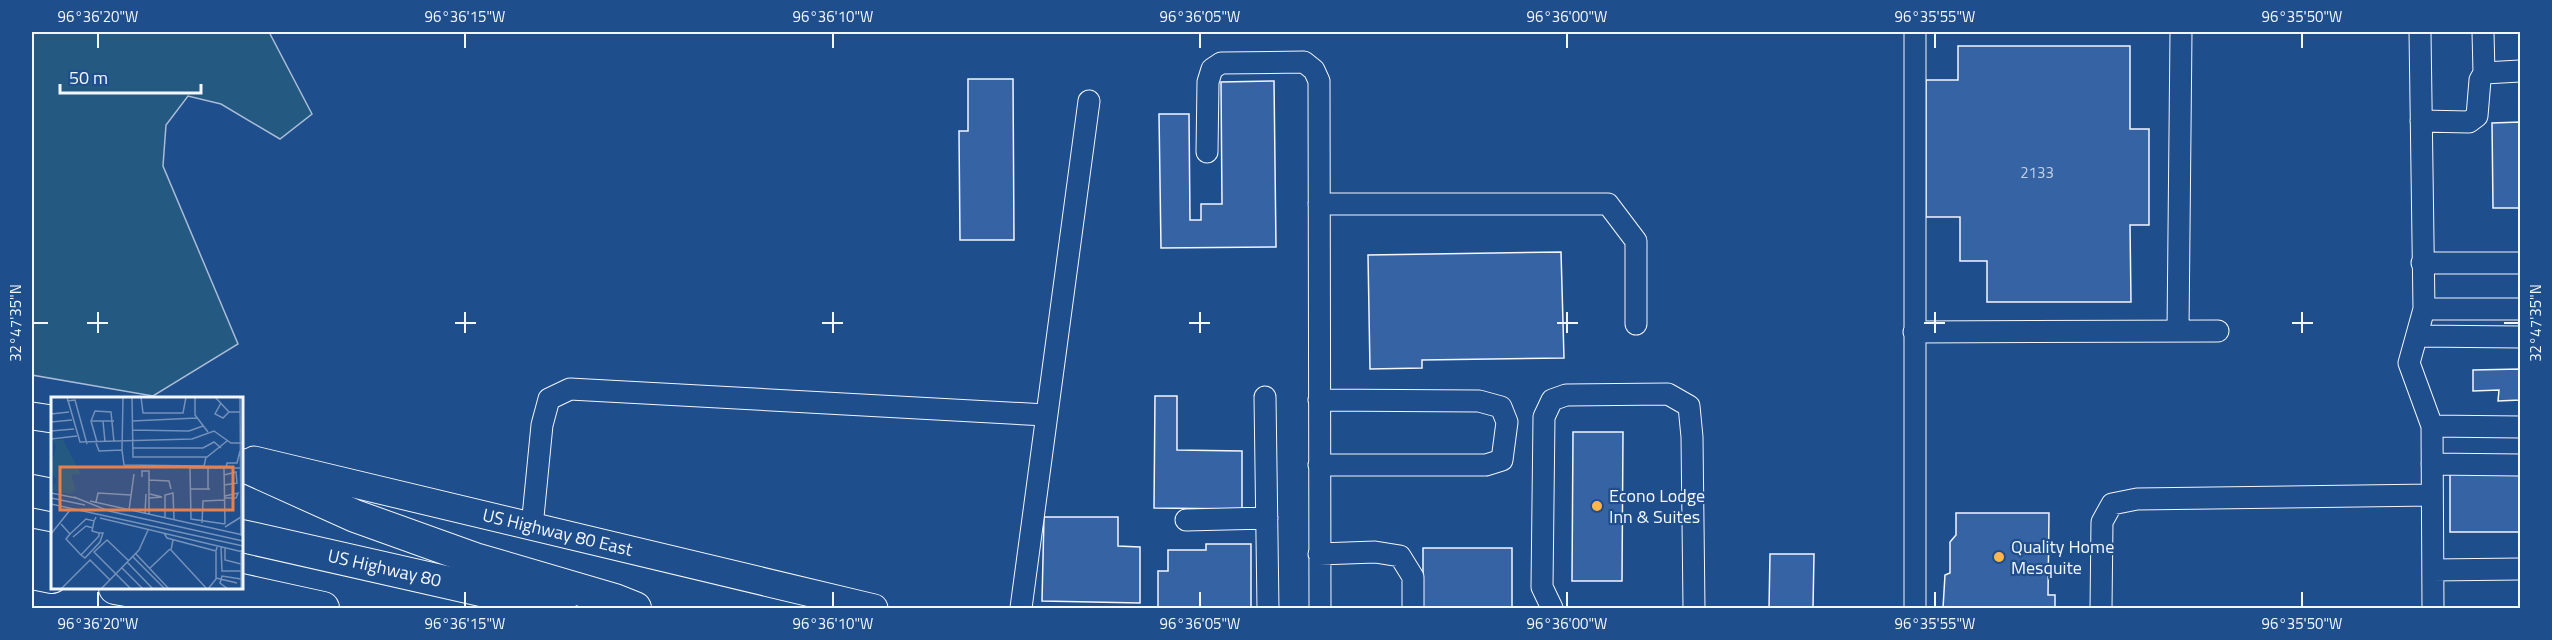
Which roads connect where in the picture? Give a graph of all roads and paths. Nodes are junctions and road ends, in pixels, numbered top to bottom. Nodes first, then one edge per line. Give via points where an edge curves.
1 (1915, 32) edge
2 (2181, 32) edge
3 (2420, 32) edge
4 (2483, 32) edge
5 (2520, 71) edge
6 (2484, 73) junction
7 (1089, 101) dead end
8 (2421, 120) junction
9 (1207, 152) dead end
10 (1319, 204) junction
11 (2422, 263) junction
12 (2520, 263) edge
13 (2424, 309) junction
14 (2520, 309) edge
15 (1636, 324) dead end
16 (2178, 331) junction
17 (2218, 331) dead end
18 (1914, 332) junction
19 (2416, 336) junction
20 (2520, 337) edge
21 (1265, 397) dead end
22 (1319, 400) junction
23 (1046, 415) junction
24 (32, 416) edge
25 (51, 419) edge
26 (2432, 426) junction
27 (2520, 427) edge
28 (243, 457) edge
29 (2432, 464) junction
30 (243, 465) edge
31 (1319, 465) junction
32 (2520, 465) edge
33 (32, 491) edge
34 (51, 495) edge
35 (2432, 495) junction
36 (1267, 518) junction
37 (1186, 520) dead end
38 (532, 527) junction
39 (243, 536) edge
40 (32, 544) edge
41 (51, 549) edge
42 (1319, 554) junction
43 (2520, 569) edge
44 (2433, 570) junction
45 (32, 573) edge
46 (51, 577) edge
47 (120, 589) edge
48 (236, 589) edge
49 (227, 609) edge
50 (323, 609) edge
51 (560, 609) edge
52 (635, 609) edge
53 (874, 609) edge
54 (1021, 609) edge
55 (1268, 609) edge
56 (1320, 609) edge
57 (1413, 609) edge
58 (1552, 609) edge
59 (1694, 609) edge
60 (1915, 609) edge
61 (2101, 609) edge
62 (2433, 609) edge

1 - 18 lane
2 - 16 lane
3 - 8 lane
4 - 6 lane
5 - 6 lane
6 - 8 lane via 2477,116 2469,122
7 - 23 lane
8 - 11 lane
9 - 10 lane via 1208,82 1212,69 1221,63 1304,62 1319,81
10 - 15 lane via 1608,204 1636,241
10 - 22 lane
11 - 12 lane
11 - 13 lane
13 - 14 lane
13 - 19 lane
16 - 17 lane
16 - 18 lane
18 - 60 lane
19 - 20 lane
19 - 26 lane via 2409,363
21 - 36 lane
22 - 31 lane
22 - 31 lane via 1479,401 1501,407 1506,422 1502,460 1486,465
23 - 38 lane via 570,389 549,399 542,425
23 - 54 lane
24 - 25 main road
26 - 27 lane
26 - 29 lane
28 - 38 main road, US Highway 80 East
29 - 32 lane
29 - 35 lane
30 - 52 highway via 355,516
31 - 42 lane
33 - 34 highway
35 - 44 lane
35 - 61 lane via 2137,500 2112,504 2102,522
36 - 37 lane
36 - 55 lane
38 - 53 main road, US Highway 80 East
39 - 51 highway, US Highway 80
40 - 41 highway
42 - 56 lane
42 - 57 lane via 1375,552 1400,556 1413,577
43 - 44 lane
44 - 62 lane
45 - 46 highway
47 - 49 highway
48 - 50 highway
58 - 59 lane via 1542,588 1544,417 1552,400 1566,395 1668,394 1689,405

